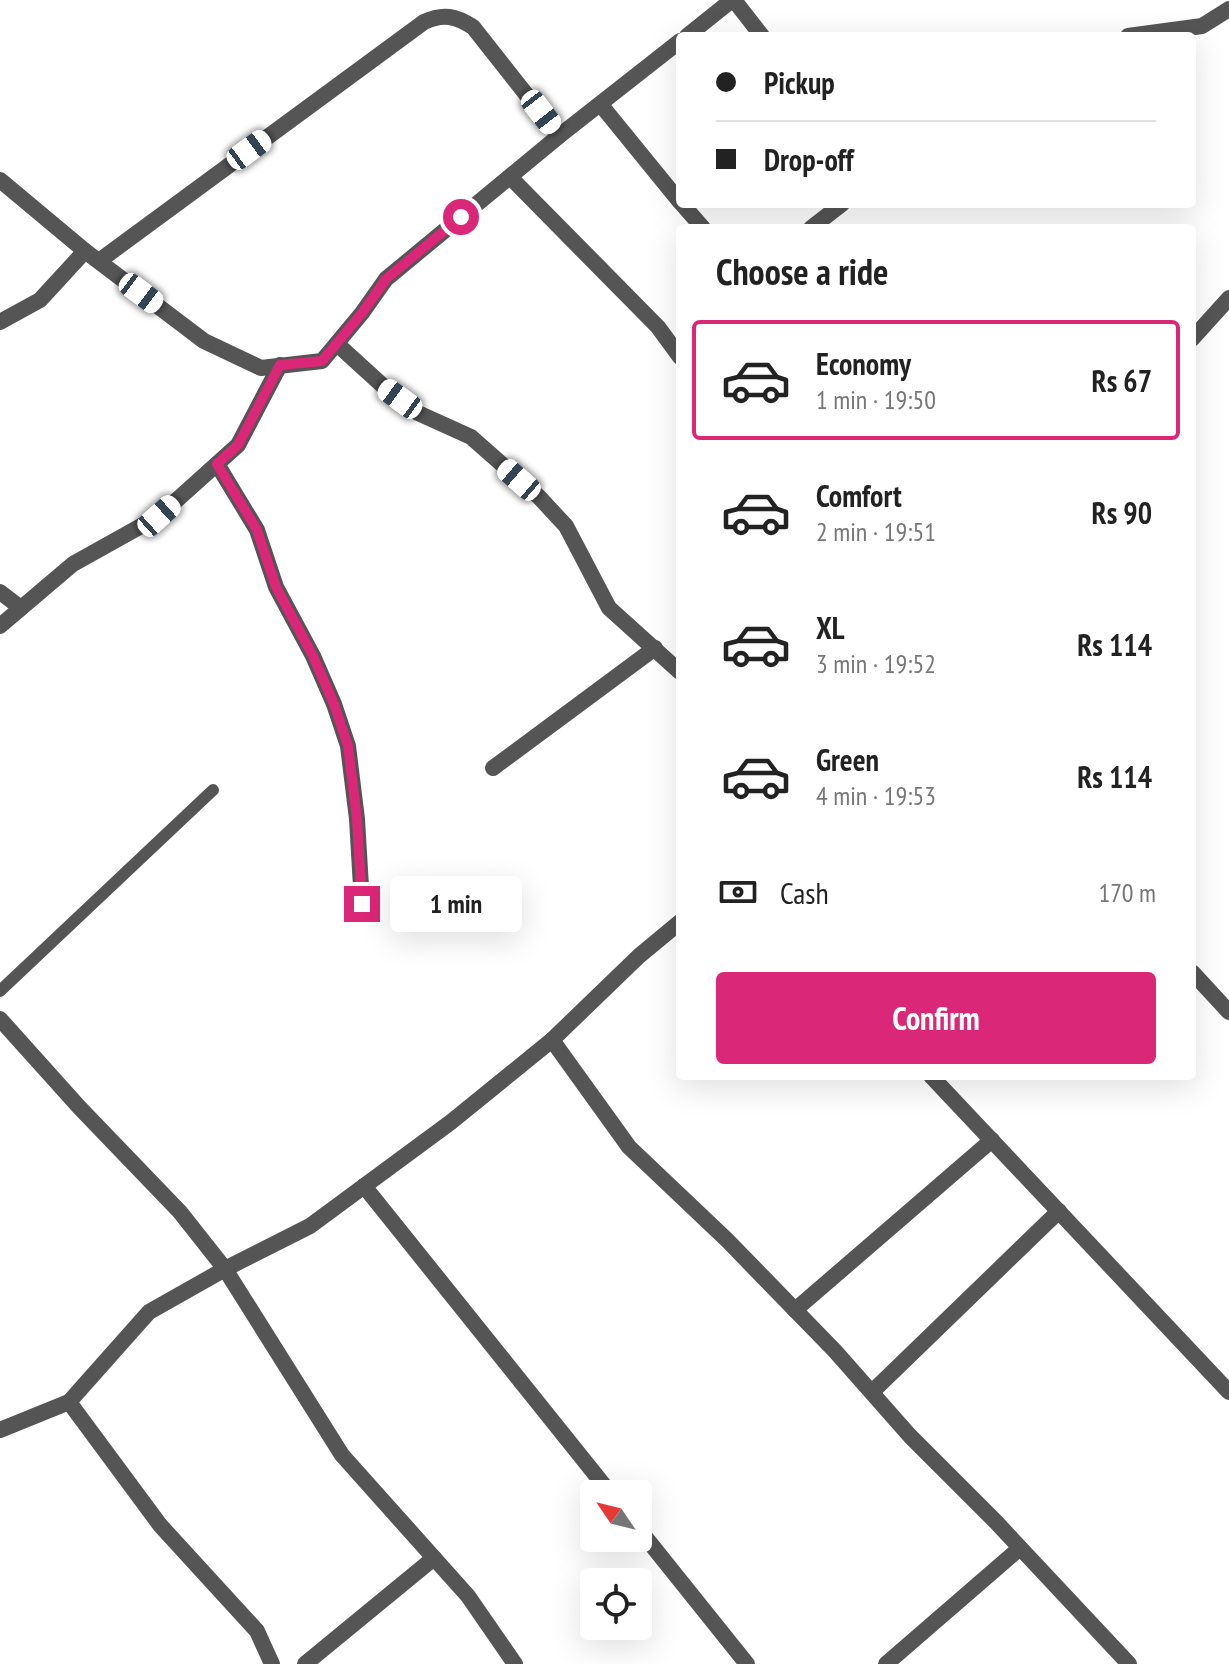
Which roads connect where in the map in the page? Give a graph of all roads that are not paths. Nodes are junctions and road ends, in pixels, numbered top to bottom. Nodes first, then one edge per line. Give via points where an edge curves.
1 (733, 0) edge
2 (1229, 9) edge
3 (692, 32) edge
4 (759, 32) edge
5 (1158, 32) edge
6 (676, 44) edge
7 (601, 105) junction
8 (559, 136) junction
9 (510, 177) junction
10 (0, 180) edge
11 (676, 197) edge
12 (685, 208) edge
13 (837, 208) edge
14 (699, 224) edge
15 (816, 224) edge
16 (92, 256) junction
17 (1229, 298) edge
18 (0, 322) edge
19 (1196, 335) edge
20 (337, 344) junction
21 (676, 352) edge
22 (280, 365) junction
23 (217, 464) junction
24 (0, 592) edge
25 (21, 608) junction
26 (0, 626) edge
27 (655, 648) junction
28 (676, 668) edge
29 (493, 768) dead end
30 (213, 790) dead end
31 (362, 904) dead end
32 (676, 925) edge
33 (1196, 976) edge
34 (0, 991) edge
35 (1229, 1012) edge
36 (0, 1019) edge
37 (552, 1040) junction
38 (935, 1080) edge
39 (992, 1140) junction
40 (364, 1186) junction
41 (1059, 1211) junction
42 (225, 1269) junction
43 (795, 1310) junction
44 (872, 1392) junction
45 (1229, 1392) edge
46 (69, 1402) junction
47 (0, 1430) edge
48 (600, 1480) edge
49 (652, 1545) edge
50 (1020, 1548) junction
51 (434, 1558) junction
52 (272, 1664) edge
53 (305, 1664) edge
54 (515, 1664) edge
55 (747, 1664) edge
56 (886, 1664) edge
57 (1129, 1664) edge

1 - 3 street
1 - 4 street
2 - 5 street via 1202,26
6 - 7 street
7 - 8 street
7 - 11 street
8 - 9 street
8 - 16 street via 473,27 461,19 436,16
9 - 20 street via 386,279
9 - 21 street
10 - 16 street
12 - 14 street
13 - 15 street
16 - 18 street via 40,300
16 - 22 street via 204,341 261,368
17 - 19 street
20 - 22 street via 322,361
20 - 27 street via 418,413 471,437 539,497 566,526 609,608
22 - 23 street via 238,445
23 - 25 street via 159,516 73,564
23 - 31 street via 257,530 276,587 313,656 348,746
24 - 25 street
25 - 26 street
27 - 28 street
27 - 29 street
30 - 34 lane
32 - 37 street
33 - 35 street
36 - 42 street via 180,1212
37 - 40 street
37 - 43 street via 629,1147
38 - 39 street
39 - 41 street
39 - 43 street
40 - 42 street via 310,1226
40 - 48 street
41 - 44 street
41 - 45 street
42 - 46 street via 149,1312
42 - 51 street via 342,1455
43 - 44 street
44 - 50 street
46 - 47 street
46 - 52 street via 160,1525 257,1631
49 - 55 street
50 - 56 street
50 - 57 street
51 - 53 street
51 - 54 street

